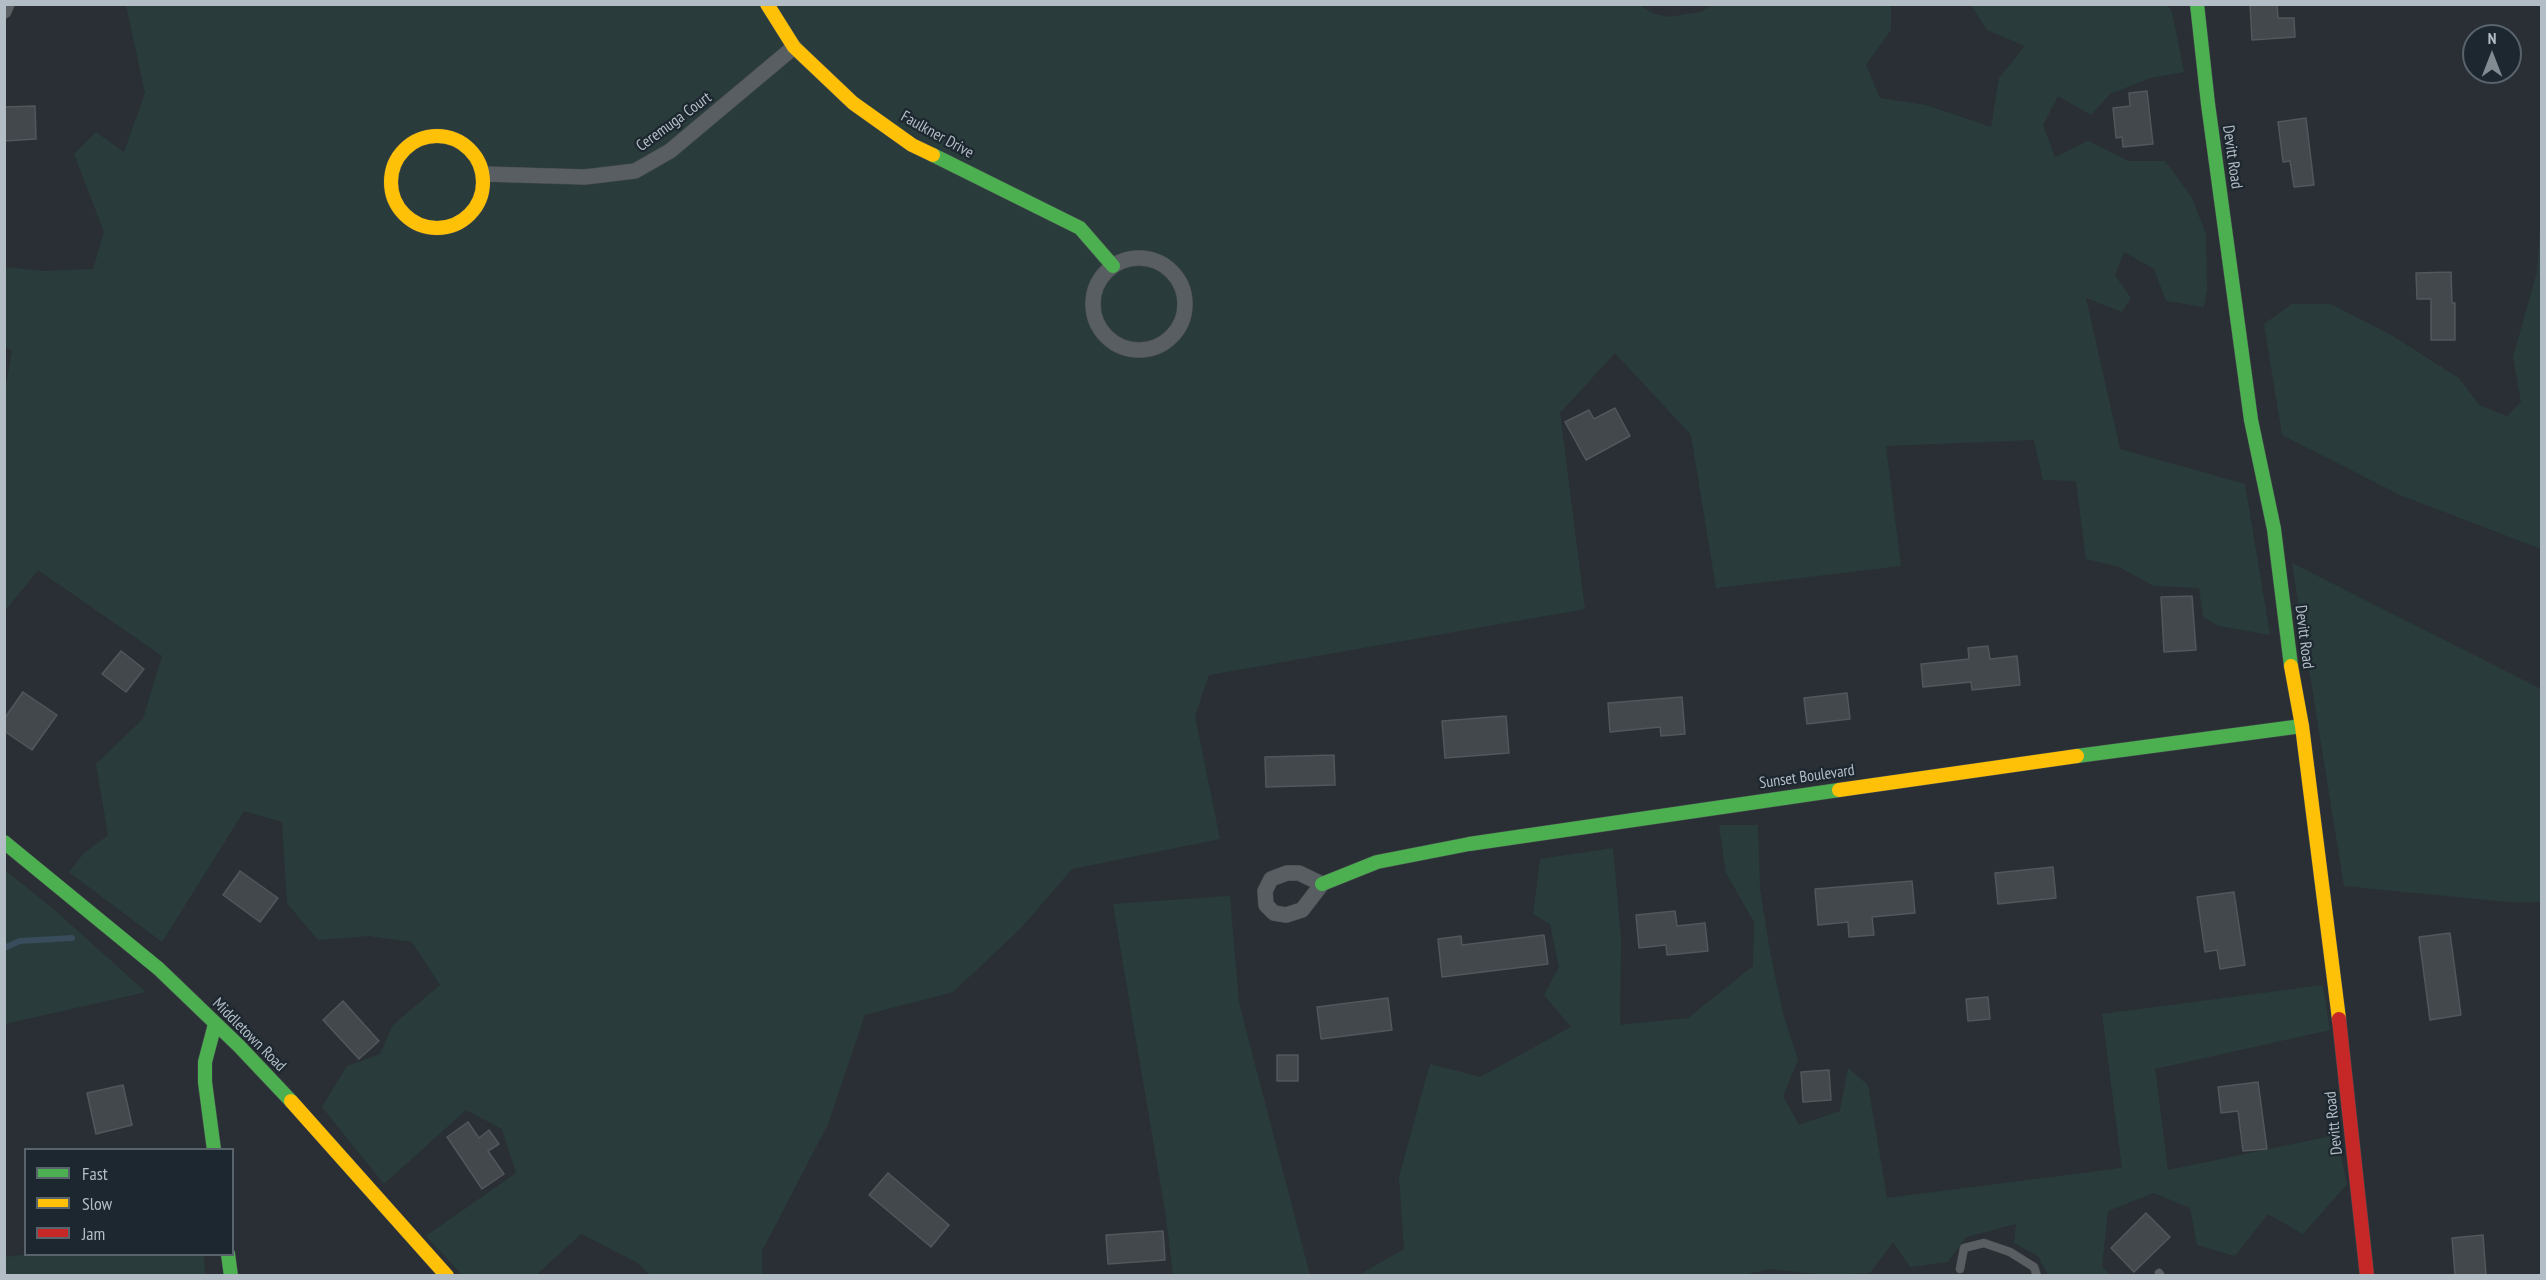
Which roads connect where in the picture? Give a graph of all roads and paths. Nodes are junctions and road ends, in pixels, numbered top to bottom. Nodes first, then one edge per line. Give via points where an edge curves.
1 (7, 4) edge
2 (767, 4) edge
3 (2197, 4) edge
4 (4, 12) edge
5 (794, 47) junction
6 (483, 174) junction
7 (1113, 266) junction
8 (2302, 726) junction
9 (4, 842) edge
10 (1322, 884) dead end
11 (215, 1023) junction
12 (214, 1148) edge
13 (228, 1256) edge
14 (1960, 1269) dead end
15 (231, 1275) edge
16 (447, 1275) edge
17 (2037, 1275) edge
18 (2367, 1275) edge

1 - 4 street
2 - 5 street, Faulkner Drive
3 - 8 street, Devitt Road via 2252,420 2274,529
5 - 6 street, Ceremuga Court via 670,151 635,171 585,177
5 - 7 street, Faulkner Drive via 853,103 912,145 1080,228
6 - 6 street via 477,158 460,142 426,137 405,149 397,159 393,195 406,216 416,223 452,226 472,213 479,203
7 - 7 street via 1148,259 1176,277 1185,310 1168,340 1134,350 1116,344 1102,332 1093,297 1104,274
8 - 10 street, Sunset Boulevard via 1469,844 1377,862
8 - 18 street, Devitt Road
9 - 11 street, Middletown Road via 151,962
11 - 12 street via 205,1062
11 - 16 street, Middletown Road via 329,1141
13 - 15 street
14 - 17 lane via 1964,1248 1984,1243 2010,1252 2034,1267

